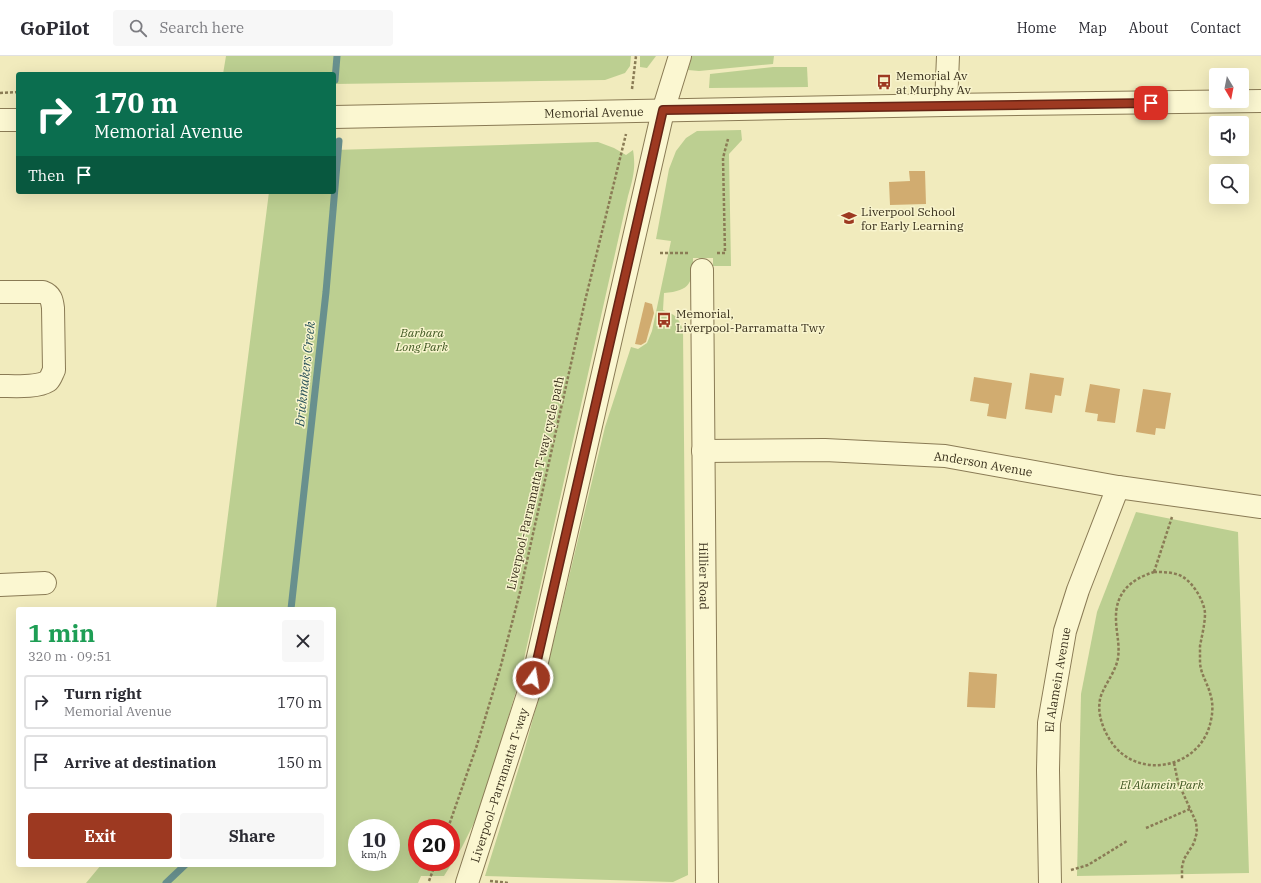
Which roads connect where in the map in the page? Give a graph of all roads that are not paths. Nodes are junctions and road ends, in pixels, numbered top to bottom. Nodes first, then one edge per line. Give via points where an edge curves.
1 (680, 56) edge
2 (948, 56) edge
3 (1261, 101) edge
4 (946, 105) junction
5 (663, 110) junction
6 (336, 117) edge
7 (0, 120) edge
8 (16, 120) edge
9 (702, 259) road end
10 (0, 292) edge
11 (0, 386) edge
12 (703, 451) junction
13 (1118, 487) junction
14 (1261, 507) edge
15 (45, 583) dead end
16 (0, 585) edge
17 (467, 883) edge
18 (707, 883) edge
19 (1050, 883) edge

1 - 5 street, Liverpool–Parramatta T-way
2 - 4 street
3 - 4 street, Memorial Avenue
4 - 5 street, Memorial Avenue
5 - 6 street, Memorial Avenue
5 - 17 street, Liverpool–Parramatta T-way via 533,678
7 - 8 street
9 - 12 street, Hillier Road
10 - 11 street via 49,294 53,308 54,370 52,377 39,384
12 - 13 street, Anderson Avenue via 826,450 945,456
12 - 18 street, Hillier Road
13 - 14 street, Anderson Avenue
13 - 19 street, El Alamein Avenue via 1078,590 1065,632 1048,723
15 - 16 street

